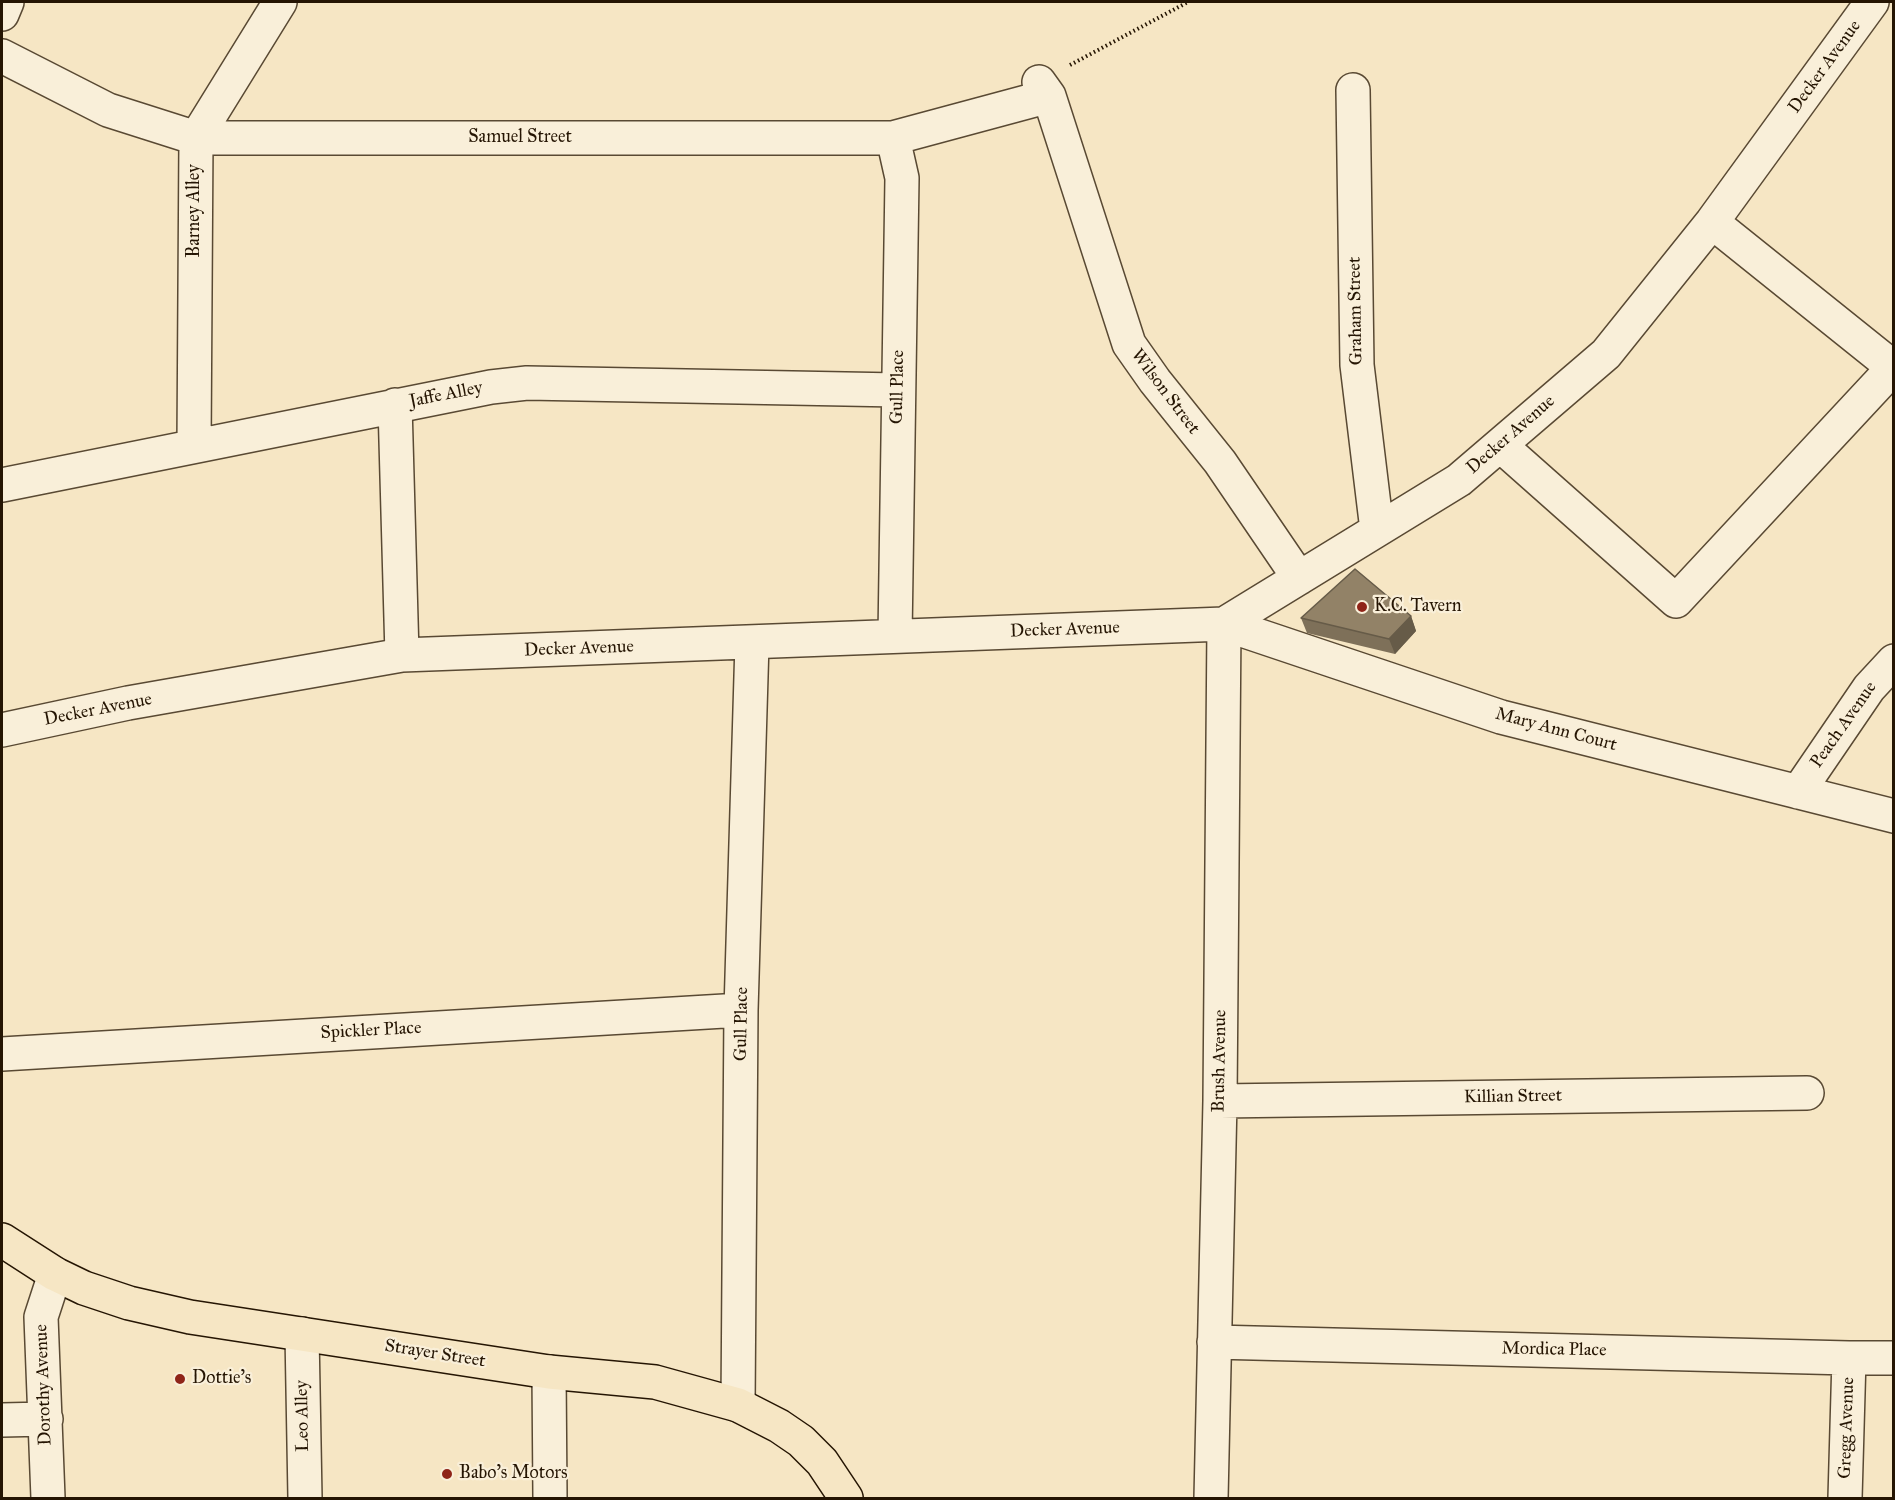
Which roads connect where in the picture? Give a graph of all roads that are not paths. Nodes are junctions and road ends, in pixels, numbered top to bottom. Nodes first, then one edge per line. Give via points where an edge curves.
1 (8, 2) edge
2 (280, 2) edge
3 (1872, 2) edge
4 (2, 14) edge
5 (2, 56) edge
6 (1044, 89) joint
7 (1353, 90) dead end
8 (196, 138) junction
9 (893, 138) junction
10 (1712, 222) junction
11 (1893, 368) edge
12 (898, 390) junction
13 (395, 405) junction
14 (194, 445) junction
15 (1500, 445) junction
16 (2, 485) edge
17 (1377, 530) junction
18 (1299, 578) junction
19 (1224, 624) junction
20 (896, 636) junction
21 (752, 643) junction
22 (402, 655) junction
23 (1893, 661) edge
24 (2, 730) edge
25 (1798, 792) junction
26 (1893, 816) edge
27 (741, 1010) junction
28 (2, 1054) edge
29 (1807, 1093) dead end
30 (1220, 1101) junction
31 (2, 1240) edge
32 (55, 1274) junction
33 (302, 1334) junction
34 (1214, 1342) junction
35 (1849, 1358) junction
36 (1893, 1358) edge
37 (549, 1372) junction
38 (738, 1405) junction
39 (46, 1419) junction
40 (2, 1420) edge
41 (48, 1498) edge
42 (305, 1498) edge
43 (550, 1498) edge
44 (846, 1498) edge
45 (1211, 1498) edge
46 (1845, 1498) edge

1 - 4 street
2 - 8 street, Barney Alley
3 - 10 street, Decker Avenue
5 - 8 street, Samuel Street via 108,110
6 - 9 street, Samuel Street
6 - 18 street, Wilson Street via 1129,345 1220,462
7 - 17 street, Graham Street via 1356,364
8 - 9 street, Samuel Street
8 - 14 street, Barney Alley
9 - 12 street, Gull Place via 902,178
10 - 11 street
10 - 15 street, Decker Avenue via 1606,354
11 - 15 street via 1676,601
12 - 13 street, Jaffe Alley via 527,383
12 - 20 street, Gull Place
13 - 14 street, Jaffe Alley
13 - 22 street
14 - 16 street, Jaffe Alley
15 - 17 street, Decker Avenue via 1459,480
17 - 18 street, Decker Avenue
18 - 19 street, Decker Avenue
19 - 20 street, Decker Avenue
19 - 25 street, Mary Ann Court via 1501,717
19 - 30 street, Brush Avenue
20 - 21 street, Decker Avenue
21 - 22 street, Decker Avenue
21 - 27 street, Gull Place
22 - 24 street, Decker Avenue via 128,703
23 - 25 street, Peach Avenue via 1869,688
25 - 26 street, Mary Ann Court
27 - 28 street, Spickler Place
27 - 38 street, Gull Place
29 - 30 street, Killian Street
30 - 34 street, Brush Avenue
31 - 32 highway, Strayer Street
32 - 33 highway, Strayer Street via 129,1303 190,1317
32 - 39 street, Dorothy Avenue via 42,1317
33 - 37 highway, Strayer Street
33 - 42 street, Leo Alley
34 - 35 street, Mordica Place
34 - 45 street, Brush Avenue
35 - 36 street, Mordica Place
35 - 46 street, Gregg Avenue
37 - 38 highway, Strayer Street via 656,1382
37 - 43 street
38 - 44 highway, Strayer Street via 801,1441 822,1462
39 - 40 street
39 - 41 street, Dorothy Avenue

